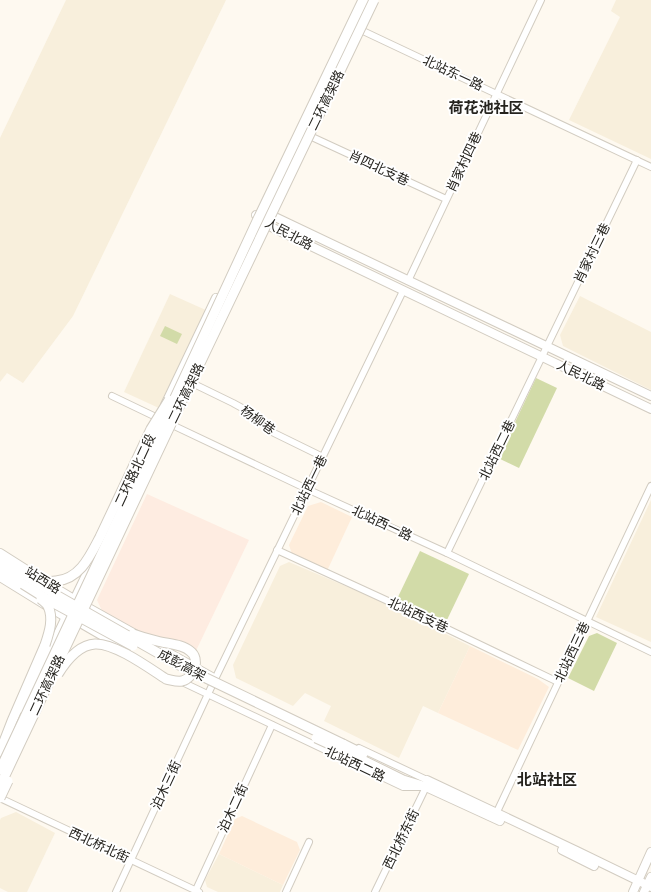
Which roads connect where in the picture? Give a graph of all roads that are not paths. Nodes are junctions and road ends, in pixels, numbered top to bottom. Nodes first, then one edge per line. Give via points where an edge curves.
1 (360, 0) edge
2 (363, 0) edge
3 (374, 0) edge
4 (378, 0) edge
5 (541, 0) edge
6 (363, 31) junction
7 (496, 93) junction
8 (312, 137) junction
9 (637, 160) junction
10 (651, 167) edge
11 (446, 199) junction
12 (256, 215) junction
13 (273, 216) junction
14 (269, 226) junction
15 (408, 281) junction
16 (403, 291) junction
17 (547, 347) junction
18 (542, 356) junction
19 (189, 369) junction
20 (194, 384) junction
21 (112, 396) dead end
22 (651, 396) edge
23 (651, 409) edge
24 (159, 418) junction
25 (174, 425) junction
26 (323, 457) junction
27 (651, 486) edge
28 (307, 489) junction
29 (277, 550) junction
30 (0, 553) edge
31 (447, 553) junction
32 (0, 560) edge
33 (0, 569) edge
34 (0, 577) edge
35 (24, 580) junction
36 (75, 600) junction
37 (87, 607) junction
38 (66, 617) junction
39 (586, 622) junction
40 (80, 624) junction
41 (116, 629) junction
42 (651, 652) edge
43 (215, 678) junction
44 (558, 682) junction
45 (208, 695) junction
46 (36, 709) junction
47 (272, 725) junction
48 (341, 747) junction
49 (0, 753) edge
50 (0, 770) edge
51 (426, 783) junction
52 (0, 786) edge
53 (0, 792) edge
54 (0, 798) edge
55 (496, 815) junction
56 (309, 842) dead end
57 (651, 852) edge
58 (131, 860) junction
59 (651, 877) edge
60 (635, 886) edge
61 (647, 889) edge
62 (116, 892) edge
63 (196, 892) edge
64 (286, 892) edge
65 (375, 892) edge

1 - 12 main road, 二环路北二段
2 - 19 highway, 二环高架路, bridge
3 - 46 highway, 二环高架路, bridge
4 - 6 main road, 二环路北二段
5 - 7 street, 肖家村四巷
6 - 7 street, 北站东一路
6 - 8 main road, 二环路北二段
7 - 9 street, 北站东一路
7 - 11 street, 肖家村四巷
8 - 11 street, 肖四北支巷
8 - 13 main road, 二环路北二段
9 - 10 street, 北站东一路
9 - 17 street, 肖家村三巷
11 - 15 street, 肖家村四巷
12 - 13 main road, 人民北路
12 - 14 main road, 人民北路
12 - 24 main road, 二环路北二段
13 - 14 main road, 二环路北二段
13 - 15 main road, 人民北路
14 - 16 main road, 人民北路
14 - 20 main road, 二环路北二段
15 - 17 main road, 人民北路
16 - 18 main road, 人民北路
16 - 26 street, 北站西一巷
17 - 18 street, 北站西二巷
17 - 22 main road, 人民北路
18 - 23 main road, 人民北路
18 - 31 street, 北站西二巷
19 - 35 highway, bridge via 151,429 100,537 83,566 73,576 62,580
19 - 50 highway, 二环高架路, bridge
20 - 25 main road, 二环路北二段
20 - 26 street, 杨柳巷 via 253,414 274,433
21 - 24 street, 北站西一路
24 - 25 street, 北站西一路
24 - 36 main road, 二环路北二段
25 - 28 street, 北站西一路
25 - 37 main road, 二环路北二段
26 - 28 street, 北站西一巷
27 - 39 street, 北站西三巷
28 - 29 street, 北站西一巷
28 - 31 street, 北站西一路
29 - 43 street, 北站西一巷
29 - 44 street, 北站西支巷
30 - 36 main road, 站西路
31 - 39 street, 北站西一路
32 - 35 highway
33 - 35 highway
34 - 38 main road, 站西路
35 - 41 highway, 成彭高架, bridge
35 - 48 highway, 成彭高架, bridge via 50,601 178,670
35 - 49 highway, bridge via 48,606 50,630 46,646
36 - 37 main road, 站西路
36 - 38 main road, 二环路北二段
37 - 40 main road, 二环路北二段
37 - 43 main road, 北站西二路
38 - 40 main road, 站西路
38 - 49 main road, 二环路北二段
39 - 42 street, 北站西一路
39 - 44 street, 北站西三巷
40 - 45 street, 北站西二路
40 - 53 main road, 二环路北二段
41 - 46 highway, bridge via 184,647 195,658 195,668 183,681 166,679 117,649 94,644 82,648 71,656
41 - 48 highway, 成彭高架, bridge via 181,666
43 - 45 street, 泊木三街
43 - 51 street, 北站西二路
44 - 55 street, 北站西三巷
45 - 47 street, 北站西二路
45 - 58 street, 泊木三街
46 - 52 highway, 二环高架路, bridge
46 - 54 highway, bridge via 21,754
47 - 51 street, 北站西二路 via 403,787
47 - 63 street, 泊木二街
48 - 51 highway
51 - 55 main road, 北站西二路
51 - 65 street, 西北桥东街
54 - 58 street, 西北桥北街
55 - 60 main road, 北站西二路
56 - 64 street
57 - 60 main road
58 - 62 street, 泊木三街
58 - 63 street, 西北桥北街
59 - 61 main road
60 - 61 main road, 北站西二路

